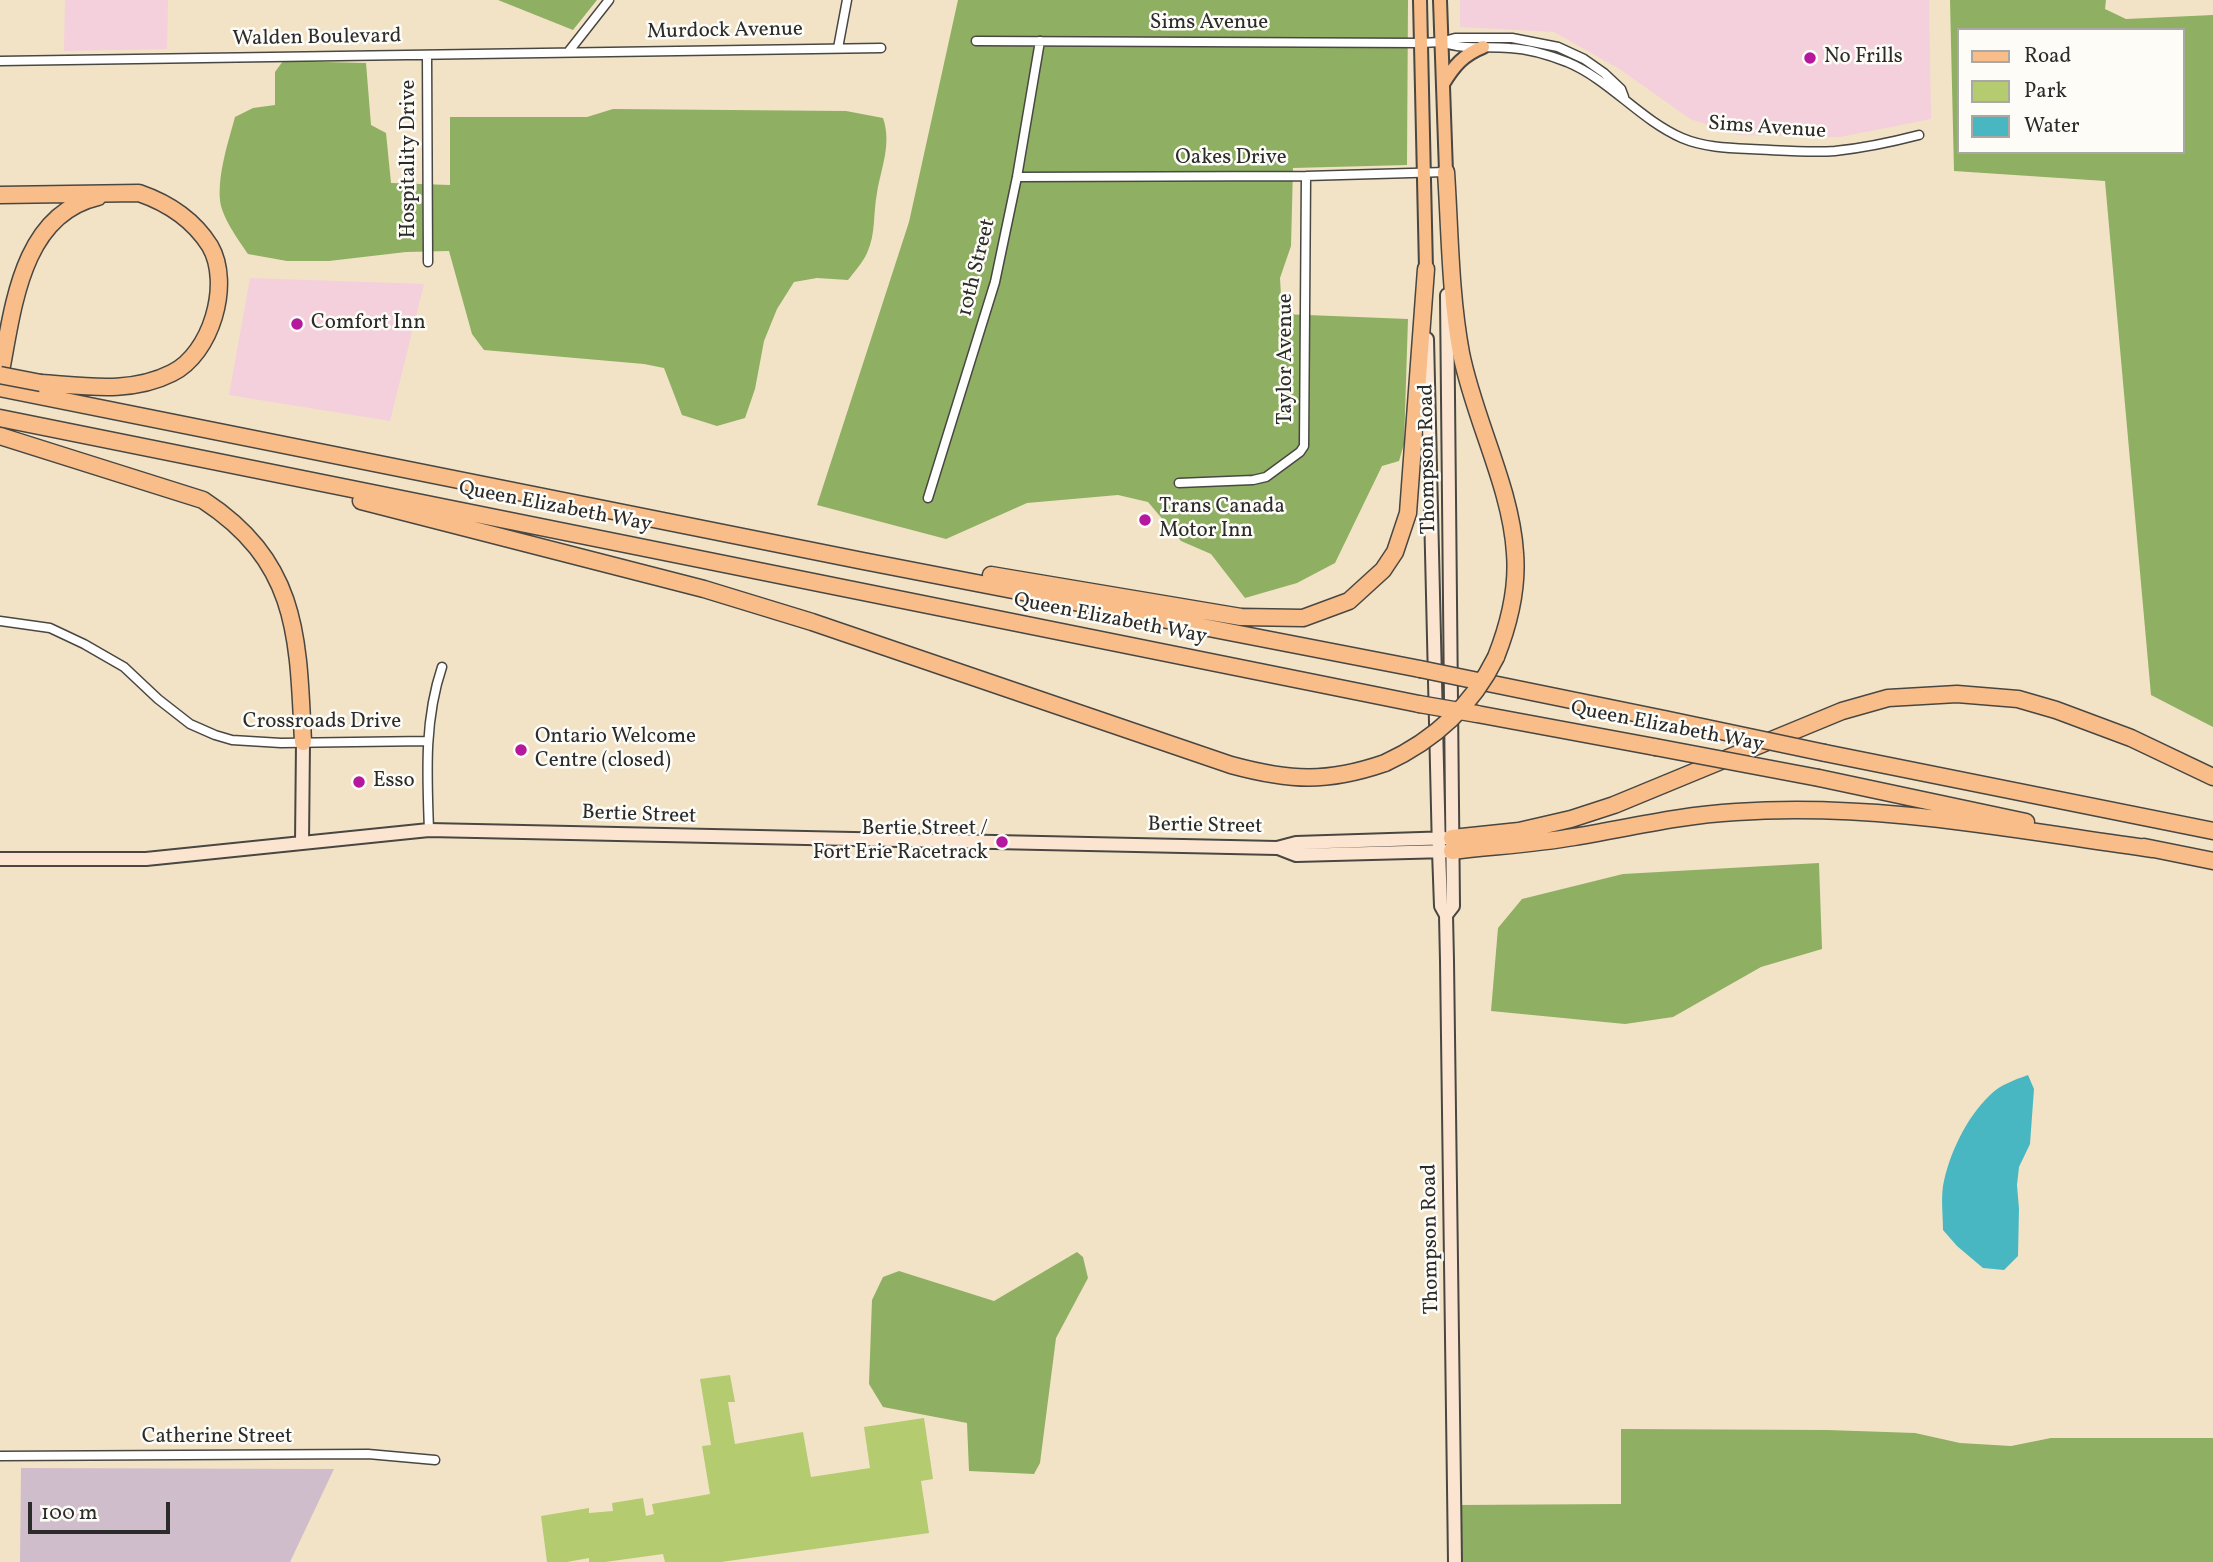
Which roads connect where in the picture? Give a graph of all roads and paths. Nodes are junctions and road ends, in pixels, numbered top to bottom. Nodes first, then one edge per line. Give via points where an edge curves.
1 (609, 0) edge
2 (847, 0) edge
3 (1420, 0) edge
4 (1440, 0) edge
5 (976, 41) dead end
6 (1040, 41) junction
7 (1441, 42) junction
8 (1421, 43) junction
9 (1483, 47) junction
10 (838, 48) junction
11 (881, 48) dead end
12 (569, 51) junction
13 (427, 55) junction
14 (0, 61) edge
15 (1443, 84) junction
16 (1624, 97) junction
17 (1919, 135) dead end
18 (1423, 172) junction
19 (1446, 172) junction
20 (1306, 176) junction
21 (1017, 177) junction
22 (114, 193) junction
23 (0, 195) edge
24 (428, 262) dead end
25 (1426, 270) junction
26 (0, 375) edge
27 (0, 388) edge
28 (42, 390) junction
29 (0, 418) edge
30 (0, 436) edge
31 (251, 469) junction
32 (1178, 483) dead end
33 (928, 498) dead end
34 (863, 561) junction
35 (0, 621) edge
36 (442, 667) dead end
37 (427, 741) junction
38 (303, 742) junction
39 (2213, 777) edge
40 (429, 830) junction
41 (2213, 831) edge
42 (302, 843) junction
43 (1446, 845) junction
44 (2153, 849) junction
45 (0, 859) edge
46 (2213, 861) edge
47 (0, 1456) edge
48 (435, 1460) dead end
49 (1455, 1562) edge

1 - 12 street
2 - 10 street
3 - 8 main road, Thompson Road
4 - 7 main road, Thompson Road
5 - 6 street, Sims Avenue
6 - 8 street, Sims Avenue
6 - 21 street, 10th Street
7 - 8 street, Sims Avenue
7 - 9 street, Sims Avenue
7 - 15 main road, Thompson Road
7 - 16 street, Sims Avenue via 1512,38 1558,47 1604,73
8 - 18 main road, Thompson Road
9 - 15 main road via 1460,60
9 - 16 street, Sims Avenue via 1511,48 1566,61
10 - 11 street, Murdock Avenue
10 - 12 street, Murdock Avenue
12 - 13 street, Walden Boulevard
13 - 14 street, Walden Boulevard
13 - 24 street, Hospitality Drive
15 - 19 main road, Thompson Road
16 - 17 street, Sims Avenue via 1648,119 1683,139 1717,147 1833,151
18 - 19 street, Oakes Drive
18 - 20 street, Oakes Drive
18 - 25 main road, Thompson Road
19 - 31 highway, bridge via 1462,354 1514,537 1513,597 1496,657 1460,713 1403,754 1356,773 1298,779 1265,774 704,589
19 - 43 main road, Thompson Road
20 - 21 street, Oakes Drive
20 - 32 street, Taylor Avenue via 1304,446 1266,477 1253,481
21 - 33 street, 10th Street via 995,282
22 - 23 highway
22 - 26 highway via 88,199 44,230 27,261
22 - 28 highway via 160,200 195,227 211,248 217,271 214,320 195,354 176,372 154,382
25 - 34 highway via 1408,513 1395,552 1383,570 1349,601 1303,618 1241,617 957,569
25 - 43 main road, Thompson Road
26 - 28 highway, bridge
27 - 28 highway, Queen Elizabeth Way
28 - 34 highway, Queen Elizabeth Way
29 - 31 highway, Queen Elizabeth Way
30 - 38 highway via 203,500 228,516 268,562 286,594 295,637
31 - 44 highway, Queen Elizabeth Way, bridge via 1419,704 1819,778
34 - 41 highway, Queen Elizabeth Way, bridge
35 - 38 street, Crossroads Drive via 50,628 84,644 124,667 190,724 215,735 256,742
36 - 37 street
37 - 38 street, Crossroads Drive
37 - 40 street
38 - 42 main road
39 - 43 highway via 2131,738 2018,699 1957,694 1888,698 1842,710 1593,812
40 - 42 main road, Bertie Street
40 - 43 main road, Bertie Street via 1277,848 1296,855
42 - 45 main road, Bertie Street via 146,859
43 - 44 highway via 1570,838 1735,812 1822,810 1915,816
43 - 49 main road, Thompson Road via 1452,906 1446,915
44 - 46 highway, Queen Elizabeth Way
47 - 48 street, Catherine Street via 368,1454

